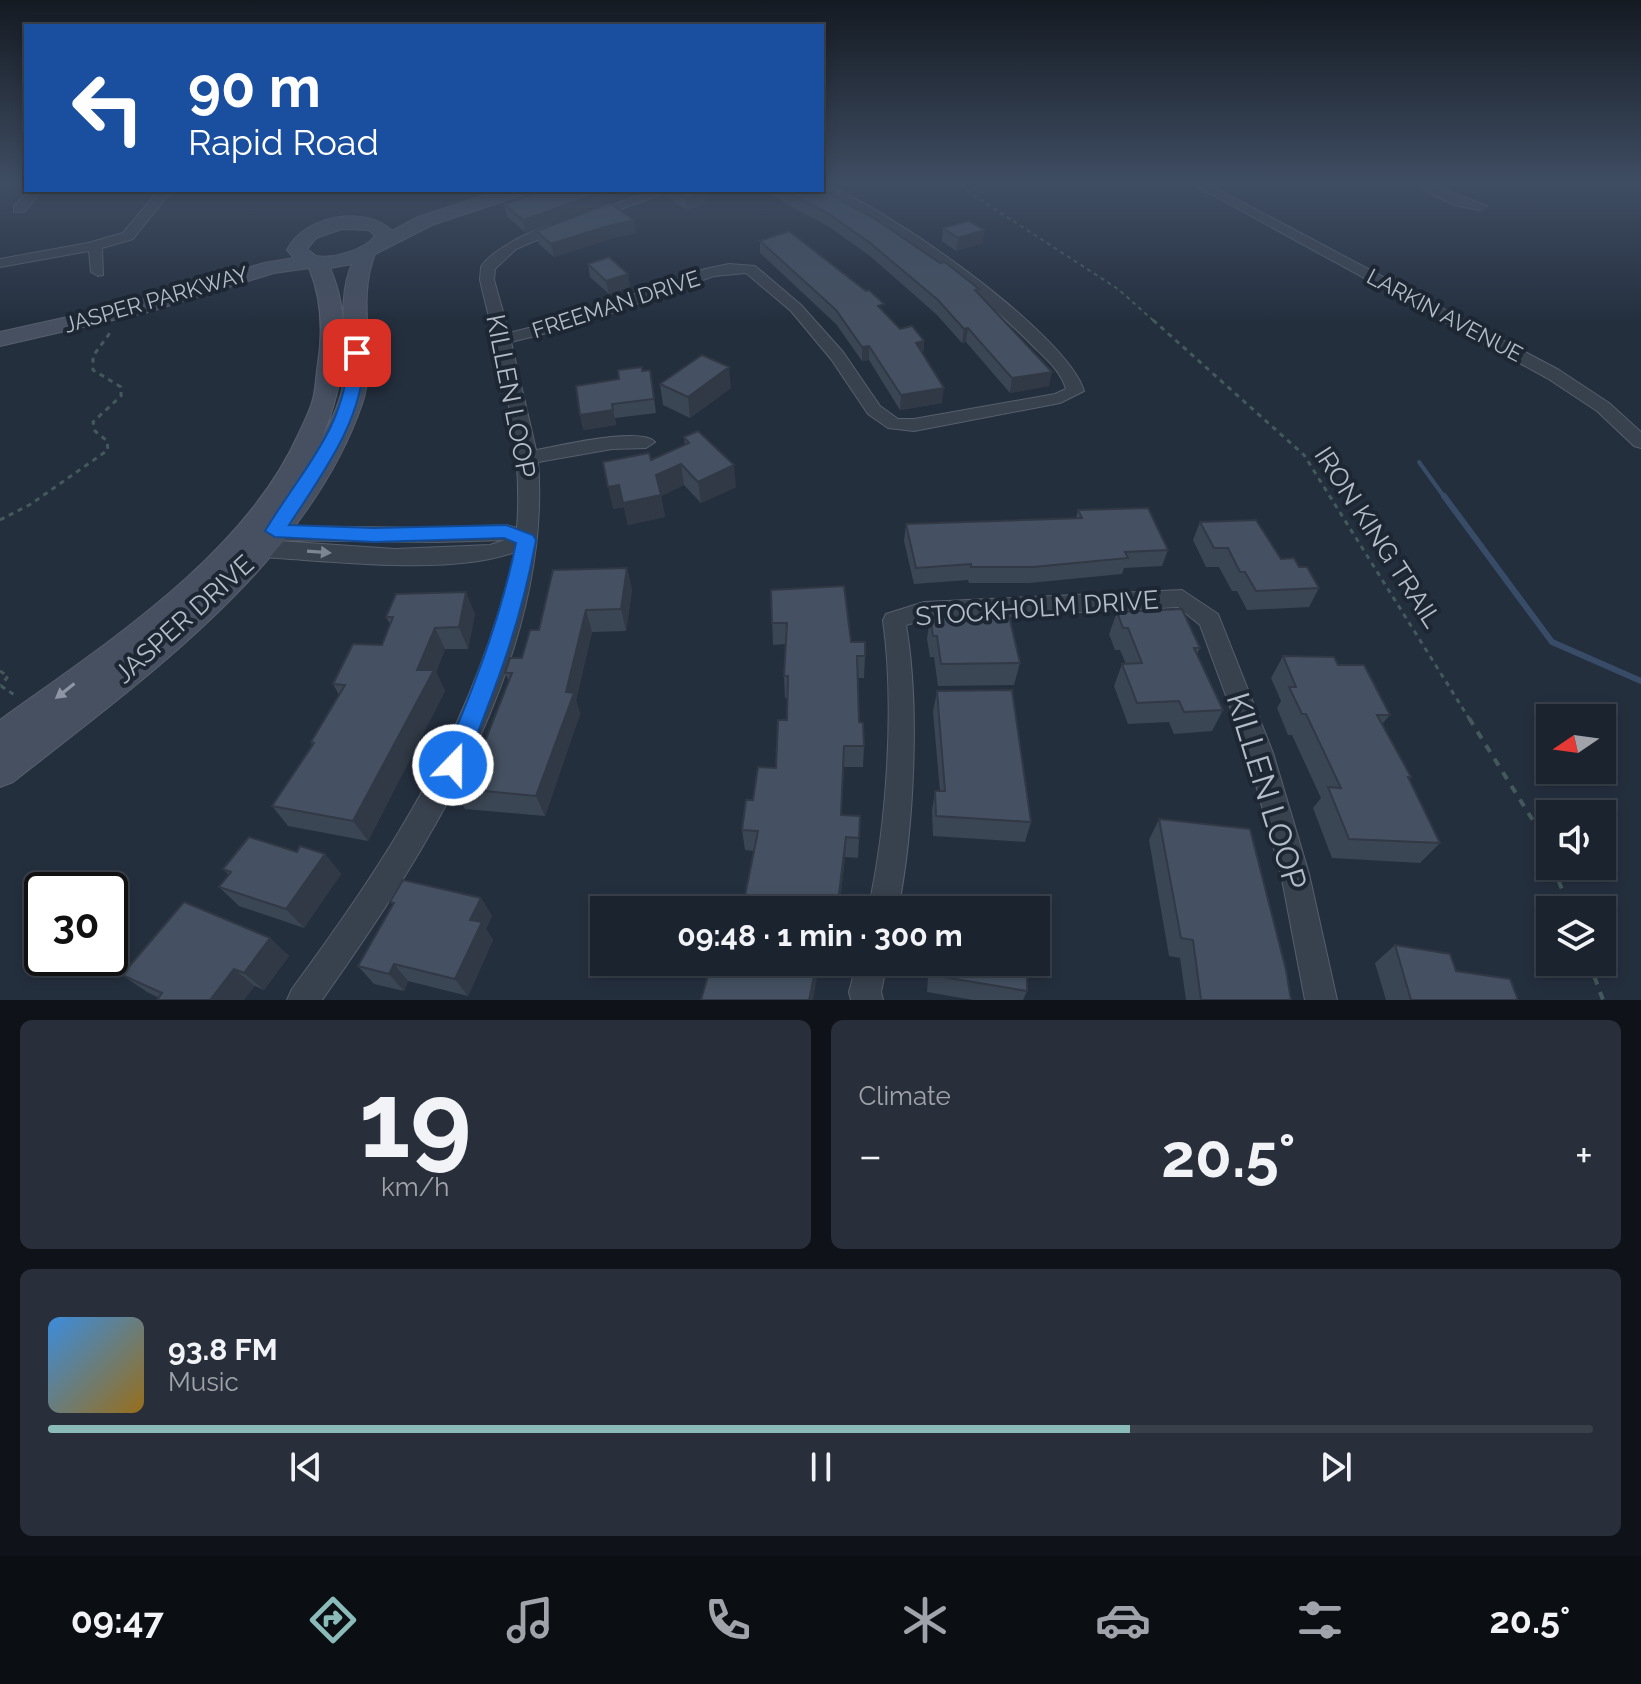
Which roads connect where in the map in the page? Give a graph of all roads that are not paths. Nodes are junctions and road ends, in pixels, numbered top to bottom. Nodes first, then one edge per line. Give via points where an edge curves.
1 (136, 229) edge
2 (324, 229) edge
3 (381, 229) edge
4 (411, 229) edge
5 (553, 229) edge
6 (896, 229) edge
7 (1282, 229) edge
8 (302, 239) junction
9 (95, 246) junction
10 (374, 247) junction
11 (315, 262) junction
12 (0, 263) edge
13 (98, 272) dead end
14 (0, 326) edge
15 (0, 339) edge
16 (502, 339) junction
17 (646, 442) dead end
18 (1641, 442) edge
19 (525, 458) junction
20 (260, 539) junction
21 (527, 540) junction
22 (1182, 598) joint
23 (0, 741) edge
24 (0, 770) edge
25 (886, 896) edge
26 (869, 976) edge
27 (303, 1000) edge
28 (867, 1000) edge
29 (1321, 1000) edge

1 - 9 street
2 - 8 street, JASPER PARKWAY
3 - 10 street via 385,235
4 - 10 street
5 - 16 street, KILLEN LOOP via 511,246 488,268
6 - 16 street, FREEMAN DRIVE via 1018,321 1072,377 1075,391 927,423 894,424 874,410 796,308 750,269 729,268 569,323
7 - 18 street, LARKIN AVENUE via 1553,374 1603,407
8 - 11 street, JASPER DRIVE via 297,250
8 - 14 street, JASPER PARKWAY via 187,282
9 - 12 street
9 - 13 street
10 - 11 street, JASPER PARKWAY via 341,260
10 - 20 street, JASPER DRIVE via 356,274 356,380 343,421 328,452
11 - 15 street, JASPER PARKWAY via 259,270 140,307
11 - 20 street, JASPER DRIVE via 332,301 334,358 326,406
16 - 19 street, KILLEN LOOP
17 - 19 street
19 - 21 street, KILLEN LOOP via 530,486
20 - 21 street via 395,557 491,553
20 -> 23 street, JASPER DRIVE
20 - 24 street, JASPER DRIVE via 193,617
21 - 27 street, KILLEN LOOP via 498,655 453,765 357,928
22 - 25 street, STOCKHOLM DRIVE via 924,611 894,620 900,726
22 - 29 street, KILLEN LOOP via 1210,620 1260,753 1295,874
26 - 28 street

